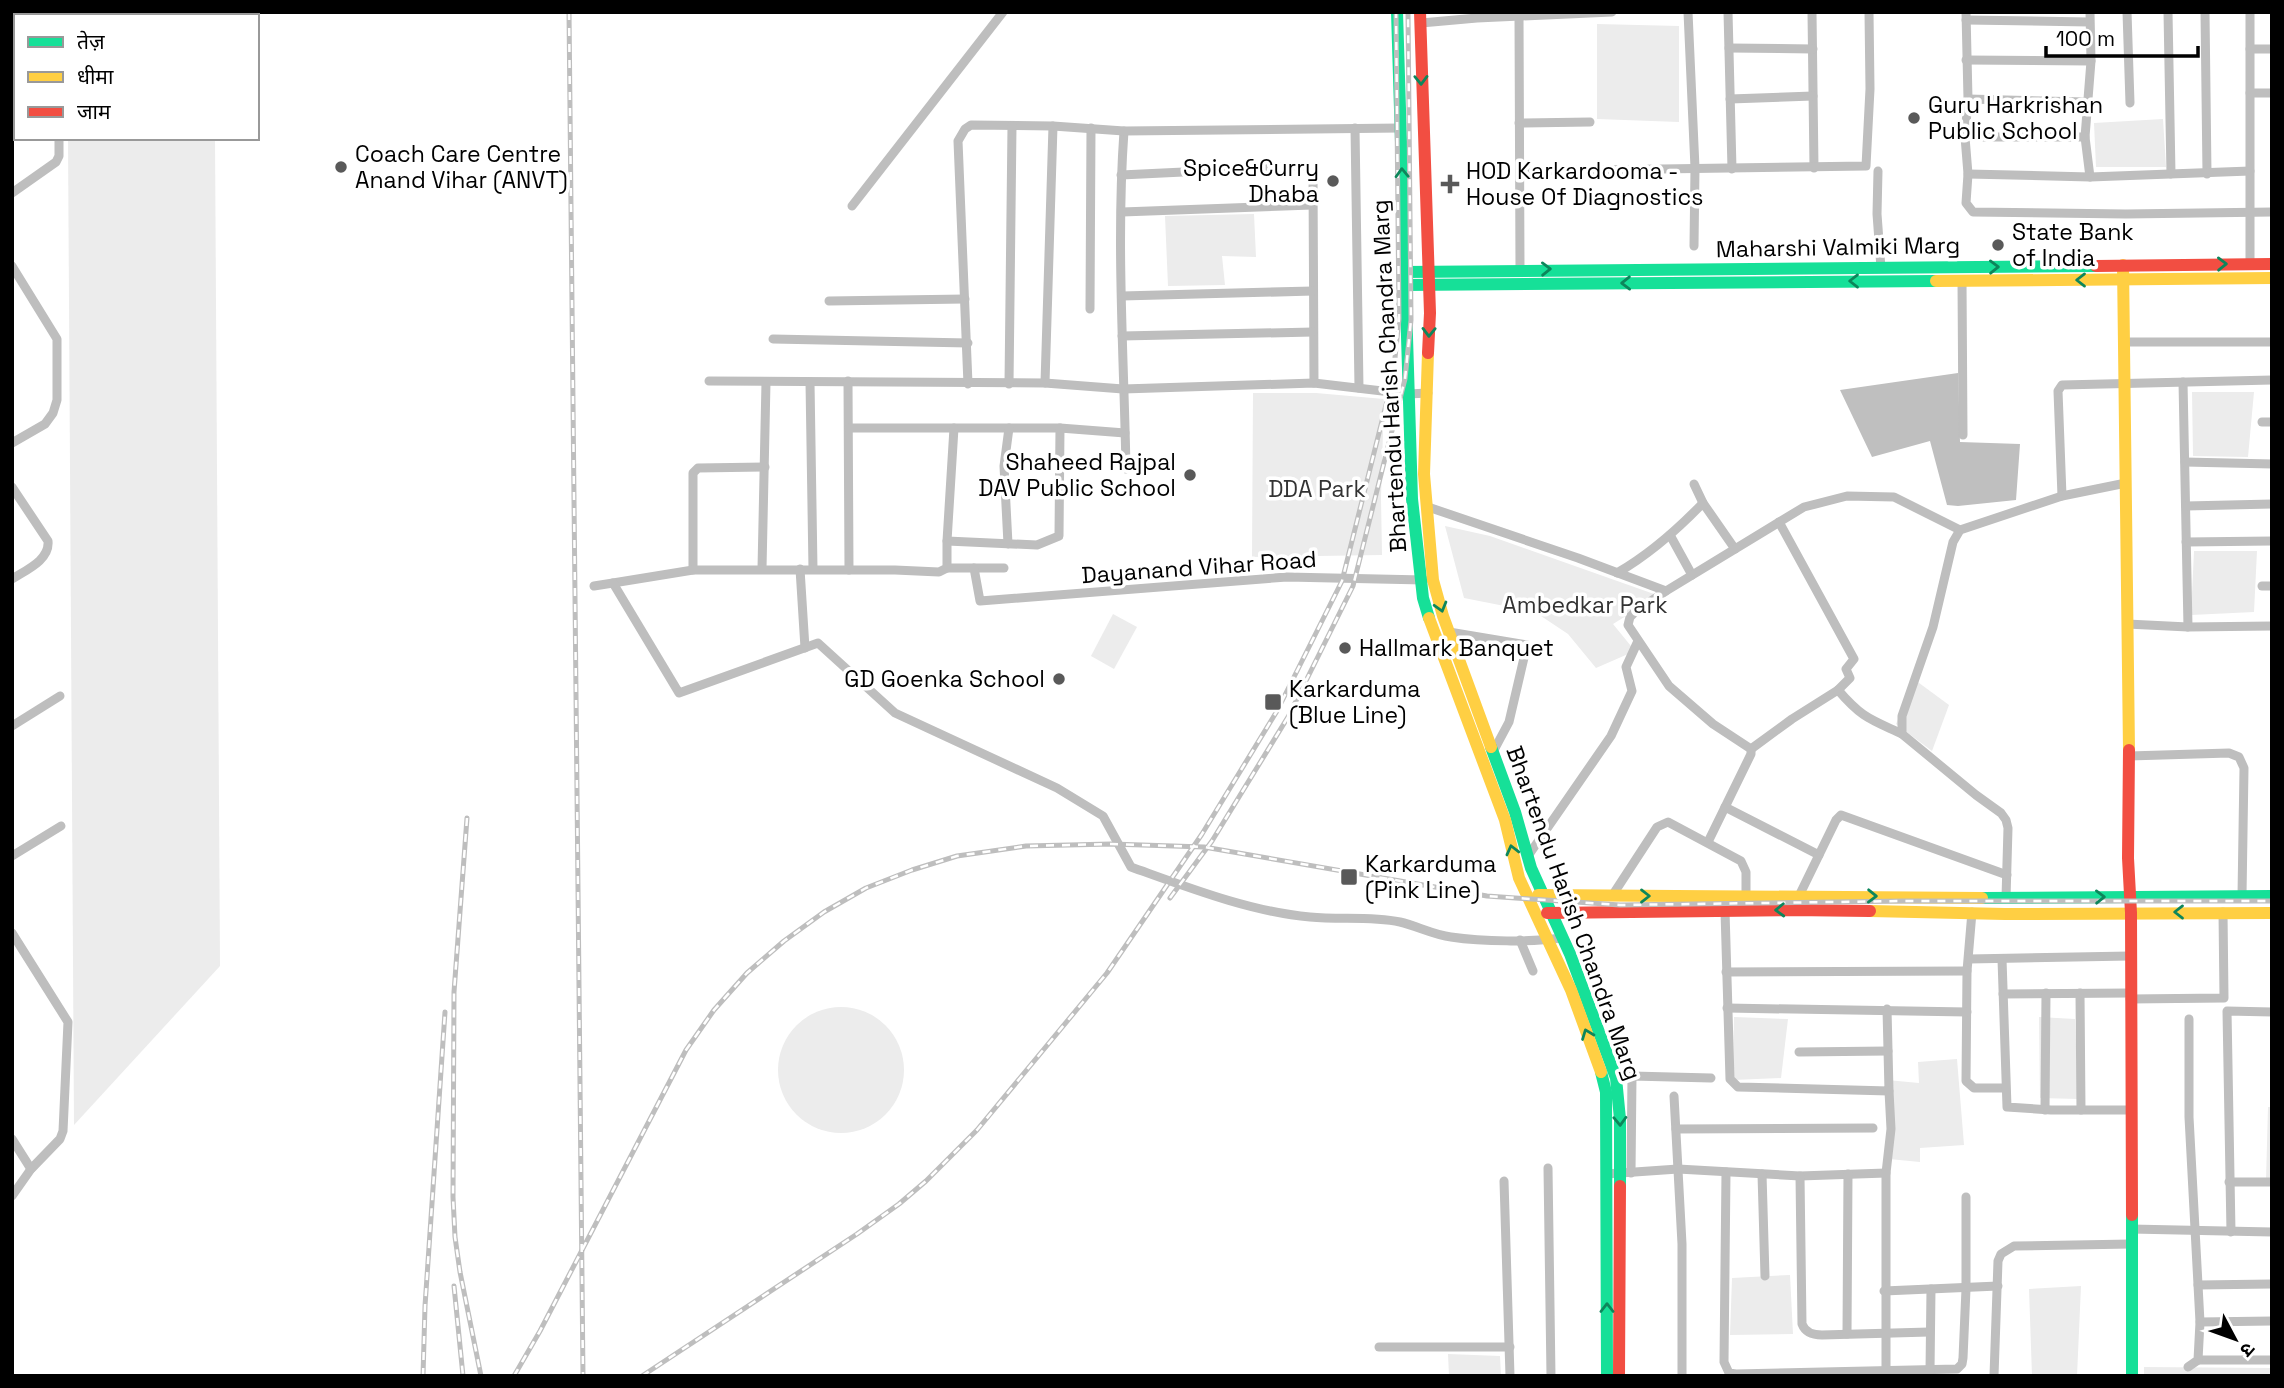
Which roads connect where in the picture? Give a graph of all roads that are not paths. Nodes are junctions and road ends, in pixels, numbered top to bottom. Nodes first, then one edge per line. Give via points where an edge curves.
1 (1003, 12) edge
2 (1397, 12) edge
3 (1612, 12) edge
4 (1688, 12) edge
5 (1728, 12) edge
6 (1812, 12) edge
7 (1869, 12) edge
8 (2127, 12) edge
9 (2168, 12) edge
10 (2205, 12) edge
11 (2250, 12) edge
12 (1477, 15) edge
13 (1519, 16) junction
14 (1966, 16) edge
15 (2090, 17) edge
16 (1420, 18) edge
17 (1729, 48) junction
18 (2250, 48) junction
19 (2272, 48) edge
20 (1812, 50) junction
21 (1966, 60) junction
22 (2091, 61) junction
23 (2250, 93) junction
24 (2272, 93) edge
25 (1813, 96) junction
26 (1730, 99) junction
27 (1968, 99) junction
28 (2087, 102) junction
29 (2130, 103) dead end
30 (1590, 122) dead end
31 (1519, 123) junction
32 (1012, 126) junction
33 (1053, 126) junction
34 (1090, 128) junction
35 (1355, 128) junction
36 (1400, 128) junction
37 (1124, 131) junction
38 (1965, 137) junction
39 (2085, 137) junction
40 (59, 140) edge
41 (1695, 168) junction
42 (1814, 168) junction
43 (1732, 169) junction
44 (1520, 171) junction
45 (1878, 171) dead end
46 (2250, 171) junction
47 (1121, 174) junction
48 (1968, 174) junction
49 (2171, 174) junction
50 (2207, 174) junction
51 (2090, 177) junction
52 (12, 193) edge
53 (1312, 205) junction
54 (852, 206) dead end
55 (2251, 211) junction
56 (1122, 212) junction
57 (2272, 212) edge
58 (1694, 246) dead end
59 (2250, 264) junction
60 (2272, 264) edge
61 (2123, 265) junction
62 (12, 267) edge
63 (1881, 268) junction
64 (1520, 270) junction
65 (1428, 271) junction
66 (1405, 278) junction
67 (2272, 278) edge
68 (1962, 280) junction
69 (2123, 280) junction
70 (1429, 286) junction
71 (1312, 290) junction
72 (1122, 296) junction
73 (965, 299) junction
74 (829, 301) dead end
75 (1090, 309) dead end
76 (1313, 332) junction
77 (1122, 335) junction
78 (773, 339) dead end
79 (2126, 342) junction
80 (2272, 342) edge
81 (968, 343) junction
82 (2272, 380) edge
83 (709, 381) dead end
84 (848, 381) junction
85 (766, 382) junction
86 (810, 382) junction
87 (2183, 382) junction
88 (1045, 383) junction
89 (1314, 383) junction
90 (2125, 383) junction
91 (968, 384) junction
92 (1009, 384) junction
93 (1359, 388) junction
94 (1123, 389) junction
95 (1427, 393) junction
96 (1408, 394) junction
97 (849, 428) junction
98 (954, 428) junction
99 (1009, 428) junction
100 (1060, 428) junction
101 (1125, 433) junction
102 (1963, 435) dead end
103 (12, 443) edge
104 (2185, 462) junction
105 (2272, 464) edge
106 (765, 467) junction
107 (1126, 469) dead end
108 (2126, 483) junction
109 (1694, 484) dead end
110 (12, 486) edge
111 (2062, 496) junction
112 (1703, 503) junction
113 (2272, 504) edge
114 (2186, 506) junction
115 (1428, 507) junction
116 (1779, 522) junction
117 (1960, 530) junction
118 (1670, 536) junction
119 (947, 541) junction
120 (2186, 541) junction
121 (2272, 541) edge
122 (1008, 544) junction
123 (1735, 549) junction
124 (947, 568) junction
125 (762, 569) junction
126 (800, 569) junction
127 (813, 569) junction
128 (974, 569) junction
129 (1004, 569) dead end
130 (693, 570) junction
131 (849, 570) junction
132 (1617, 572) junction
133 (1692, 575) junction
134 (12, 579) edge
135 (1427, 580) junction
136 (613, 583) junction
137 (594, 586) dead end
138 (1666, 591) junction
139 (2127, 624) junction
140 (2272, 626) edge
141 (2188, 627) junction
142 (1449, 632) junction
143 (1638, 642) junction
144 (805, 648) junction
145 (1838, 690) junction
146 (60, 696) dead end
147 (12, 726) edge
148 (1902, 734) junction
149 (1751, 749) junction
150 (1493, 752) junction
151 (2129, 756) junction
152 (1725, 807) junction
153 (61, 826) dead end
154 (1708, 842) junction
155 (1819, 855) junction
156 (12, 856) edge
157 (1528, 856) junction
158 (2007, 875) junction
159 (1527, 895) junction
160 (1543, 896) junction
161 (1612, 896) junction
162 (1746, 896) junction
163 (1800, 896) junction
164 (2131, 896) junction
165 (2242, 896) junction
166 (2272, 896) edge
167 (2006, 898) junction
168 (1725, 911) junction
169 (1972, 912) junction
170 (2223, 912) junction
171 (1551, 913) junction
172 (2132, 913) junction
173 (2272, 913) edge
174 (1536, 914) junction
175 (12, 933) edge
176 (1562, 938) junction
177 (1520, 940) junction
178 (1548, 940) junction
179 (2130, 956) junction
180 (1969, 959) junction
181 (2002, 959) junction
182 (1533, 971) dead end
183 (1967, 971) junction
184 (1726, 972) junction
185 (2003, 993) junction
186 (2046, 993) junction
187 (2080, 993) junction
188 (2130, 996) junction
189 (1727, 1008) junction
190 (1887, 1009) junction
191 (1967, 1012) junction
192 (2272, 1012) edge
193 (2189, 1019) dead end
194 (1888, 1051) junction
195 (1799, 1052) dead end
196 (1711, 1078) dead end
197 (2005, 1088) junction
198 (1889, 1091) junction
199 (1674, 1096) dead end
200 (2045, 1110) junction
201 (2081, 1110) junction
202 (2131, 1110) junction
203 (1874, 1128) dead end
204 (1676, 1129) junction
205 (12, 1139) edge
206 (1548, 1168) dead end
207 (32, 1169) junction
208 (1678, 1170) junction
209 (1726, 1172) junction
210 (1625, 1173) junction
211 (1886, 1173) junction
212 (1606, 1174) junction
213 (1762, 1174) junction
214 (1848, 1174) junction
215 (1800, 1176) junction
216 (1504, 1181) dead end
217 (2229, 1182) junction
218 (2272, 1182) edge
219 (12, 1196) edge
220 (1966, 1197) dead end
221 (2131, 1229) junction
222 (2194, 1231) junction
223 (2231, 1232) junction
224 (2272, 1232) edge
225 (2131, 1244) junction
226 (1765, 1276) dead end
227 (2272, 1284) edge
228 (2198, 1285) junction
229 (1998, 1286) junction
230 (1931, 1289) junction
231 (1966, 1289) junction
232 (1884, 1291) junction
233 (2272, 1321) edge
234 (2200, 1322) junction
235 (1929, 1332) junction
236 (1847, 1334) junction
237 (1885, 1335) junction
238 (1379, 1347) dead end
239 (1510, 1347) junction
240 (2198, 1360) junction
241 (2272, 1360) edge
242 (2188, 1367) dead end
243 (1930, 1371) junction
244 (1886, 1372) junction
245 (1510, 1376) edge
246 (1551, 1376) edge
247 (1607, 1376) edge
248 (1619, 1376) edge
249 (1682, 1376) edge
250 (1994, 1376) edge
251 (2132, 1376) edge

1 - 54 street
2 - 36 street, Bhartendu Harish Chandra Marg
3 - 13 street
4 - 41 street
5 - 17 street
6 - 20 street
7 - 42 street via 1866,166
8 - 29 street
9 - 49 street
10 - 50 street
11 - 18 street
12 - 13 street
12 - 16 street
13 - 31 street
14 - 15 street
14 - 21 street
15 - 22 street
16 -> 65 street, Bhartendu Harish Chandra Marg
17 - 20 street
17 - 26 street
18 - 19 street
18 - 23 street
20 - 25 street
21 - 22 street
21 - 27 street
22 - 28 street
23 - 24 street
23 - 46 street
25 - 26 street
25 - 42 street
26 - 43 street
27 - 28 street
27 - 38 street
28 - 39 street
30 - 31 street
31 - 44 street
32 - 33 street
32 - 73 street via 971,125 958,141
32 - 92 street
33 - 34 street
33 - 88 street
34 - 37 street
34 - 75 street
35 - 36 street
35 - 37 street
35 - 93 street
66 -> 36 street, Bhartendu Harish Chandra Marg
37 - 47 street
38 - 39 street
38 - 48 street
39 - 51 street
40 - 52 street via 56,162
41 - 43 street
41 - 44 street
41 - 58 street
42 - 43 street
44 - 64 street
45 - 63 street
46 - 50 street
46 - 55 street
47 - 53 street via 1308,166 1313,175
47 - 56 street
48 - 51 street
48 - 55 street via 1966,203 1973,212
49 - 50 street
49 - 51 street
53 - 56 street
53 - 71 street
55 - 57 street
55 - 59 street
56 - 72 street
59 - 60 street, Maharshi Valmiki Marg
61 -> 59 street, Maharshi Valmiki Marg
63 -> 61 street, Maharshi Valmiki Marg
61 - 69 street
62 - 103 street via 57,339 57,400 45,424
64 -> 63 street, Maharshi Valmiki Marg
64 - 65 street, Maharshi Valmiki Marg
65 - 66 street, Maharshi Valmiki Marg
65 - 70 street, Bhartendu Harish Chandra Marg
66 - 70 street, Maharshi Valmiki Marg
66 - 96 street, Bhartendu Harish Chandra Marg
67 - 69 street, Maharshi Valmiki Marg
69 -> 68 street, Maharshi Valmiki Marg
68 -> 70 street, Maharshi Valmiki Marg
68 - 102 street
69 - 79 street
70 -> 95 street, Bhartendu Harish Chandra Marg
71 - 72 street
71 - 76 street
72 - 77 street
73 - 74 street
73 - 81 street
76 - 77 street
76 - 89 street
77 - 94 street
78 - 81 street
79 - 80 street
79 - 90 street
81 - 91 street
82 - 87 street
83 - 85 street
84 - 86 street
84 - 91 street
84 - 97 street
85 - 86 street
85 - 106 street
86 - 127 street
87 - 90 street
87 - 104 street
88 - 92 street
88 - 94 street
89 - 93 street
89 - 94 street
90 - 108 street
90 - 111 street via 2059,389
91 - 92 street
93 - 96 street
94 - 101 street
95 - 96 street
95 - 115 street, Bhartendu Harish Chandra Marg via 1424,474
96 - 135 street, Bhartendu Harish Chandra Marg via 1412,499
97 - 98 street
97 - 131 street
98 - 99 street
98 - 119 street
99 - 100 street
99 - 122 street via 1004,466
100 - 101 street
100 - 122 street via 1059,536 1037,545
101 - 107 street
104 - 105 street
104 - 114 street
106 - 125 street
106 - 130 street via 698,468 693,473
108 - 111 street
108 - 139 street
109 - 112 street
110 - 134 street via 48,541 47,554
111 - 117 street
112 - 118 street
112 - 123 street
113 - 114 street
114 - 120 street
115 - 132 street
115 - 135 street, Bhartendu Harish Chandra Marg
116 - 117 street via 1804,507 1871,495 1895,497
116 - 123 street
116 - 145 street via 1854,659 1846,669 1850,678
117 - 148 street via 1902,716
118 - 132 street via 1644,558
118 - 133 street
119 - 122 street
119 - 124 street
120 - 121 street
120 - 141 street
123 - 133 street
124 - 128 street
124 - 131 street via 939,572
125 - 126 street
125 - 130 street
126 - 127 street
126 - 144 street
127 - 131 street
128 - 129 street
128 - 135 street, Dayanand Vihar Road via 980,601 1287,577
130 - 136 street
132 - 138 street
133 - 138 street
135 -> 142 street, Bhartendu Harish Chandra Marg
159 -> 135 street, Bhartendu Harish Chandra Marg via 1505,820 1436,641 1423,598
136 - 137 street
136 - 144 street via 679,693
138 - 143 street via 1630,618 1628,625
139 - 141 street
139 - 151 street
140 - 141 street
142 - 150 street, Bhartendu Harish Chandra Marg
142 - 150 street via 1527,645 1509,722
143 - 149 street via 1669,686
143 - 157 street via 1626,667 1632,691 1614,729
144 - 177 street via 818,643 895,713 1057,788 1102,816 1131,867 1259,908 1309,917 1400,922 1450,937
145 - 148 street via 1868,720
145 - 149 street
146 - 147 street
148 - 158 street via 2001,813 2008,828
149 - 152 street
150 - 157 street, Bhartendu Harish Chandra Marg
151 - 164 street
151 - 165 street via 2229,753 2239,757 2244,768
152 - 154 street
152 - 155 street
153 - 156 street
154 - 161 street via 1668,822 1660,824
154 - 162 street via 1745,866
155 - 158 street via 1836,820 1845,815
155 - 163 street
157 - 160 street, Bhartendu Harish Chandra Marg
158 - 167 street
159 - 160 street
159 - 174 street, Bhartendu Harish Chandra Marg
160 - 161 street
160 - 171 street, Bhartendu Harish Chandra Marg
161 -> 162 street
162 - 163 street
163 -> 167 street
164 - 165 street
167 -> 164 street
164 - 172 street
165 - 166 street
169 -> 168 street
168 - 171 street
168 - 184 street
169 - 172 street
169 - 180 street
170 -> 172 street
170 - 173 street
170 - 188 street via 2224,998
171 - 174 street
171 - 176 street, Bhartendu Harish Chandra Marg
172 - 179 street
174 - 178 street, Bhartendu Harish Chandra Marg
175 - 207 street via 68,1022 62,1131
176 - 178 street
176 -> 210 street, Bhartendu Harish Chandra Marg via 1616,1078
177 - 178 street
177 - 182 street
212 -> 178 street, Bhartendu Harish Chandra Marg via 1606,1092 1571,990
179 - 181 street
179 - 188 street
180 - 181 street
180 - 183 street
181 - 185 street
183 - 184 street
183 - 191 street
184 - 189 street
185 - 186 street
185 - 197 street
186 - 187 street
186 - 200 street
187 - 188 street
187 - 201 street
188 - 202 street
189 - 190 street
189 - 198 street via 1730,1079 1738,1087
190 - 191 street
190 - 194 street
191 - 197 street via 1968,1084 1980,1090
192 - 217 street via 2227,1011
193 - 222 street
194 - 195 street
194 - 198 street
196 - 210 street via 1632,1076
197 - 200 street via 2005,1103 2010,1108
198 - 211 street
199 - 204 street
200 - 201 street
201 - 202 street
202 - 221 street
203 - 204 street
204 - 208 street
205 - 207 street
206 - 246 street
207 - 219 street
208 - 209 street
208 - 210 street
208 - 249 street
209 - 213 street
209 - 244 street via 1724,1362 1728,1373
210 - 212 street
210 - 248 street, Bhartendu Harish Chandra Marg
211 - 214 street
211 - 232 street
247 -> 212 street, Bhartendu Harish Chandra Marg
213 - 215 street
213 - 226 street
214 - 215 street
214 - 236 street
215 - 236 street via 1802,1324 1815,1335
216 - 239 street
217 - 218 street
217 - 223 street
220 - 231 street
221 - 222 street
221 - 225 street
222 - 223 street
222 - 228 street
223 - 224 street
225 - 229 street via 2014,1245 1998,1261
225 - 251 street
227 - 228 street
228 - 234 street
229 - 231 street
229 - 250 street
230 - 231 street
230 - 232 street
230 - 235 street
231 - 243 street via 1962,1364 1950,1371
232 - 237 street
233 - 234 street
234 - 240 street
235 - 237 street
235 - 243 street
236 - 237 street
237 - 244 street
238 - 239 street
239 - 245 street
240 - 241 street
240 - 242 street
243 - 244 street

